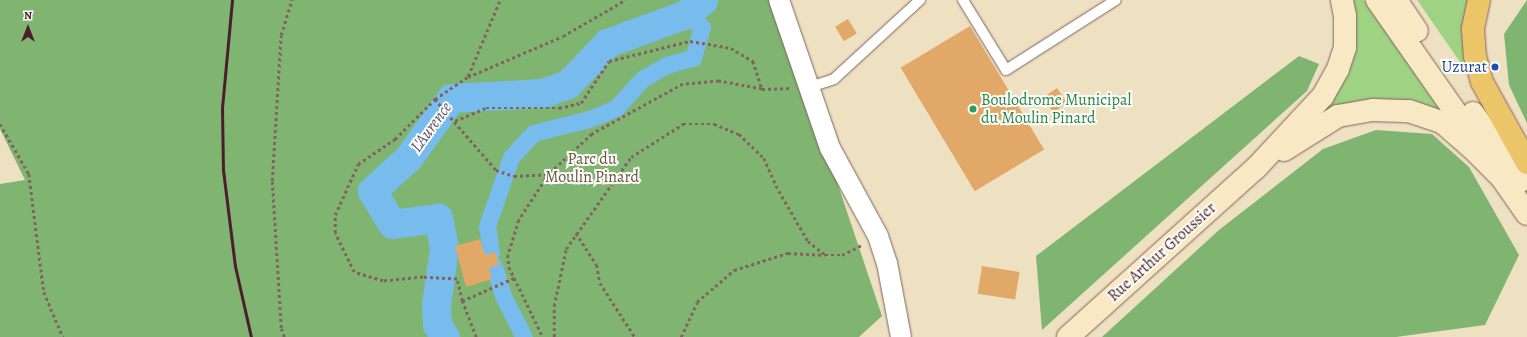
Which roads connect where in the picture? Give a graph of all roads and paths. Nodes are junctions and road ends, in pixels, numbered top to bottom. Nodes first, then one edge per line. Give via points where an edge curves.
1 (292, 0) edge
2 (500, 0) edge
3 (625, 0) edge
4 (779, 0) edge
5 (920, 0) edge
6 (963, 0) edge
7 (1116, 0) edge
8 (1342, 0) edge
9 (1377, 0) edge
10 (1396, 0) edge
11 (1479, 0) edge
12 (468, 77) junction
13 (810, 87) junction
14 (762, 89) junction
15 (435, 99) junction
16 (455, 121) junction
17 (0, 124) edge
18 (1527, 163) edge
19 (1256, 168) junction
20 (549, 174) junction
21 (1506, 182) junction
22 (1527, 190) edge
23 (1527, 214) edge
24 (576, 233) junction
25 (878, 236) junction
26 (826, 255) junction
27 (514, 278) junction
28 (462, 301) junction
29 (63, 337) edge
30 (284, 337) edge
31 (476, 337) edge
32 (543, 337) edge
33 (554, 337) edge
34 (634, 337) edge
35 (681, 337) edge
36 (901, 337) edge
37 (1068, 337) edge

1 - 30 path via 281,35 272,181 281,328
2 - 12 path
3 - 12 path via 563,36
4 - 13 street
5 - 13 lane via 834,79
6 - 7 lane via 1006,70
8 - 19 main road via 1346,16 1346,48 1338,69 1323,96
9 - 21 main road
10 - 22 main road
11 - 18 main road via 1473,29 1475,56 1482,82
12 - 15 path
13 - 14 path
13 - 25 street via 830,148
14 - 16 path via 753,61 731,48 690,41 609,62 581,103 559,108 486,108
14 - 20 path via 719,80 683,84 592,134
15 - 16 path
15 - 28 path via 395,139 358,164 335,215 335,233 354,272 383,281 457,278
16 - 20 path via 496,170 514,176
17 - 29 path via 29,174 44,292
19 - 21 main road via 1338,116 1373,110 1409,111 1443,123
19 - 37 main road, Rue Arthur Groussier
20 - 27 path via 519,220 511,238 508,255
21 - 23 main road
24 - 26 path via 631,157 683,124 714,124 740,134 764,158 779,191 808,241
24 - 33 path via 566,249 554,306
24 - 34 path via 597,265 600,283
25 - 26 path via 842,255
25 - 36 street via 887,263
26 - 35 path via 788,254 734,270 697,302
27 - 28 path
27 - 32 path
28 - 31 path

